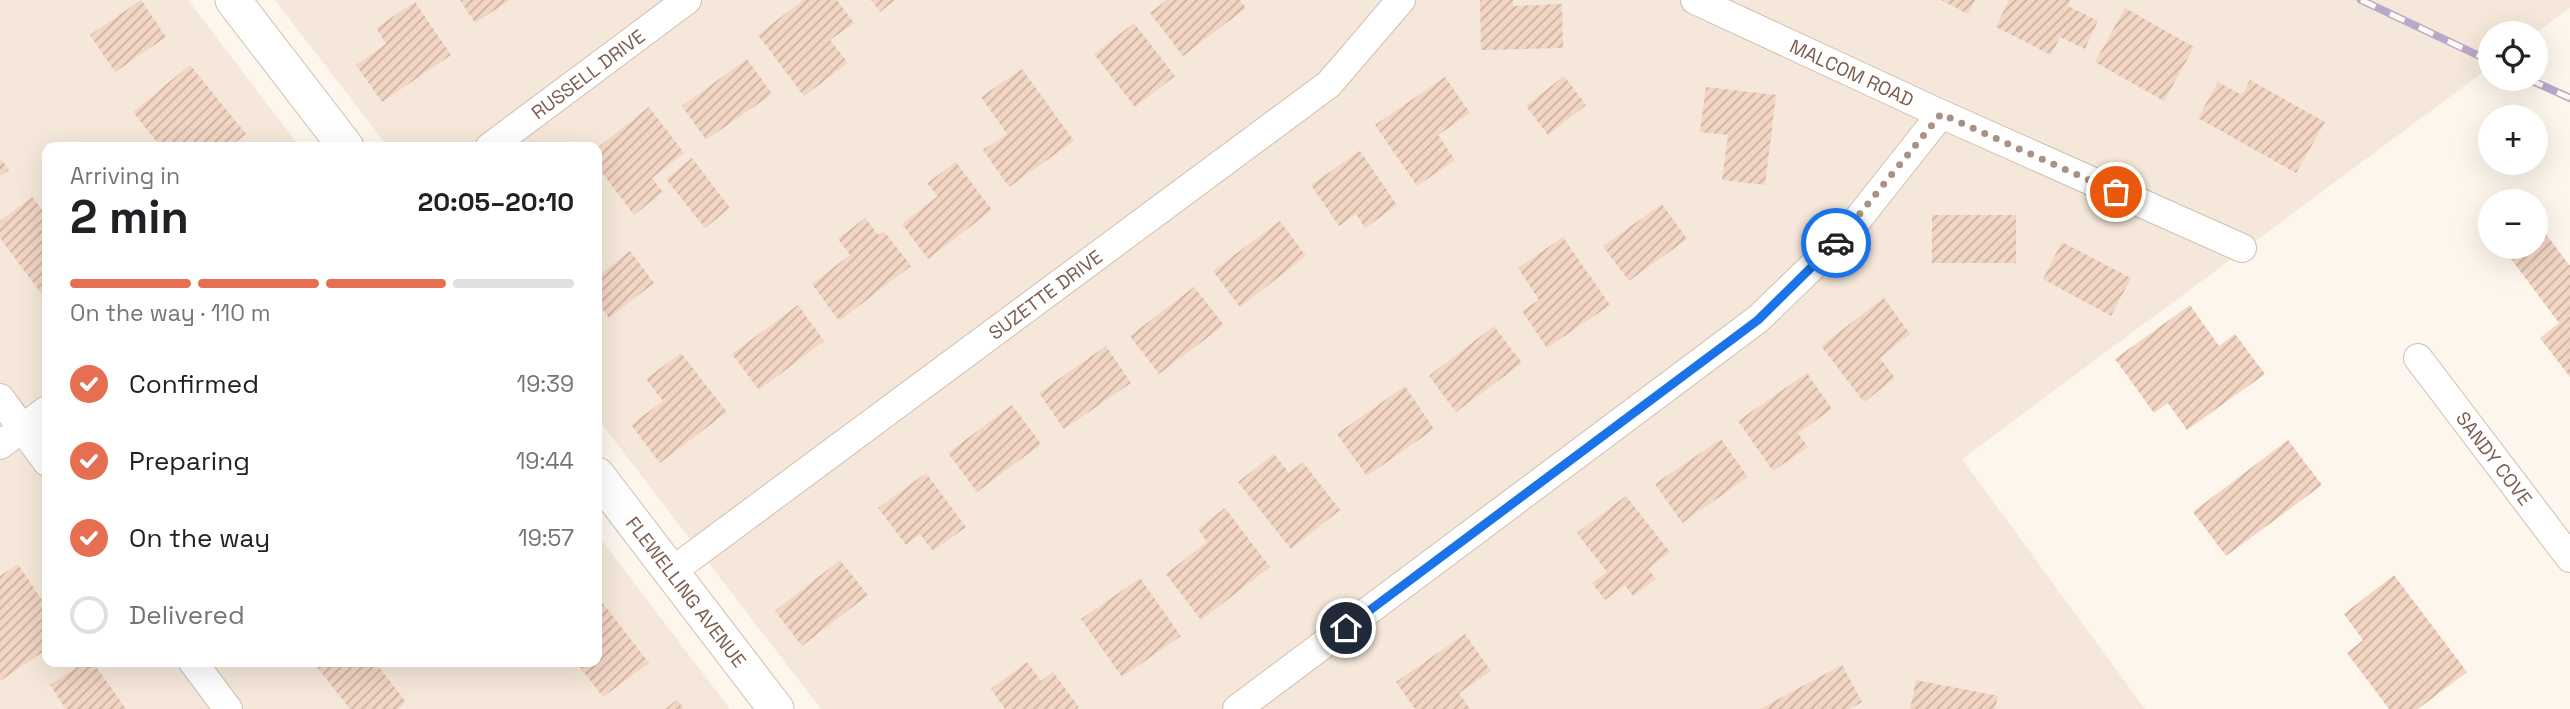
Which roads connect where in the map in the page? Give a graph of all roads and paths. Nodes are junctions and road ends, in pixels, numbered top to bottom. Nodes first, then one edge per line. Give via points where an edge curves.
1 (233, 0) edge
2 (687, 0) edge
3 (1402, 0) edge
4 (1695, 0) edge
5 (1941, 114) junction
6 (342, 142) edge
7 (497, 142) edge
8 (2242, 248) dead end
9 (2418, 358) dead end
10 (0, 398) edge
11 (42, 414) edge
12 (23, 429) junction
13 (0, 445) edge
14 (42, 455) edge
15 (602, 482) edge
16 (2570, 558) edge
17 (671, 572) junction
18 (197, 667) edge
19 (228, 709) edge
20 (776, 709) edge
21 (1237, 709) edge

1 - 6 street
2 - 7 street, RUSSELL DRIVE
3 - 17 street, SUZETTE DRIVE via 1329,84
4 - 5 street, MALCOM ROAD
5 - 8 street, MALCOM ROAD
5 - 21 street via 1847,233 1758,320
9 - 16 street, SANDY COVE
10 - 12 street
11 - 12 street
12 - 13 street
12 - 14 street
15 - 17 street, FLEWELLING AVENUE
17 - 20 street, FLEWELLING AVENUE
18 - 19 street

